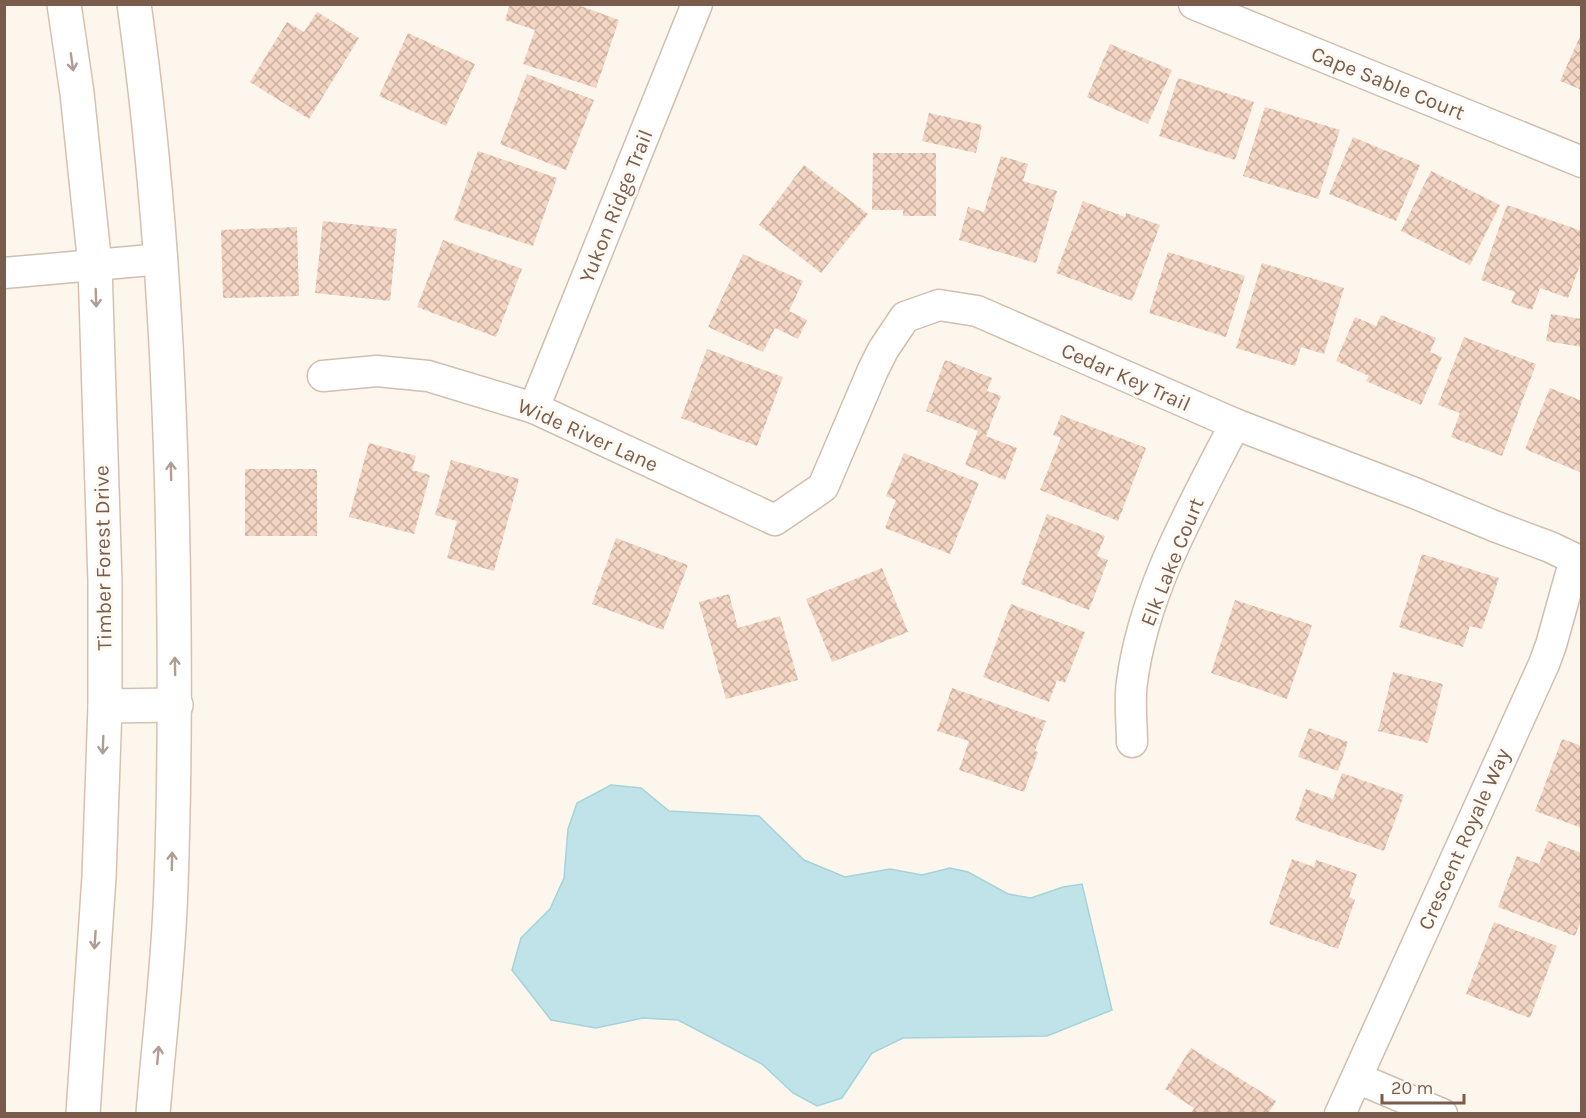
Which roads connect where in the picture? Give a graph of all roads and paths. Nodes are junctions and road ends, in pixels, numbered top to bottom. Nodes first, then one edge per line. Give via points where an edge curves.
1 (64, 4) edge
2 (134, 4) edge
3 (697, 4) edge
4 (1194, 4) edge
5 (1581, 162) edge
6 (162, 259) junction
7 (95, 266) junction
8 (4, 273) edge
9 (323, 376) dead end
10 (534, 408) junction
11 (1235, 424) junction
12 (775, 520) joint
13 (1575, 559) joint
14 (176, 705) junction
15 (105, 706) junction
16 (1132, 742) dead end
17 (1357, 1078) junction
18 (83, 1113) edge
19 (153, 1113) edge
20 (1340, 1113) edge
21 (1442, 1113) edge

1 -> 7 main road, Timber Forest Drive
2 - 6 main road
3 - 10 street, Yukon Ridge Trail
4 - 5 street, Cape Sable Court
6 - 7 street
14 -> 6 main road via 171,437
7 - 8 street
7 -> 15 main road, Timber Forest Drive
9 - 10 street, Wide River Lane via 376,371 428,376
10 - 12 street, Wide River Lane
11 - 12 street, Cedar Key Trail via 976,311 939,305 905,318 873,370 823,487
11 - 13 street, Cedar Key Trail
11 - 16 street, Elk Lake Court via 1186,520 1153,597 1131,684
13 - 17 street, Crescent Royale Way via 1544,664
14 - 15 main road
19 -> 14 main road via 171,888
15 -> 18 main road, Timber Forest Drive via 99,878
17 - 20 street, Crescent Royale Way
17 - 21 street

